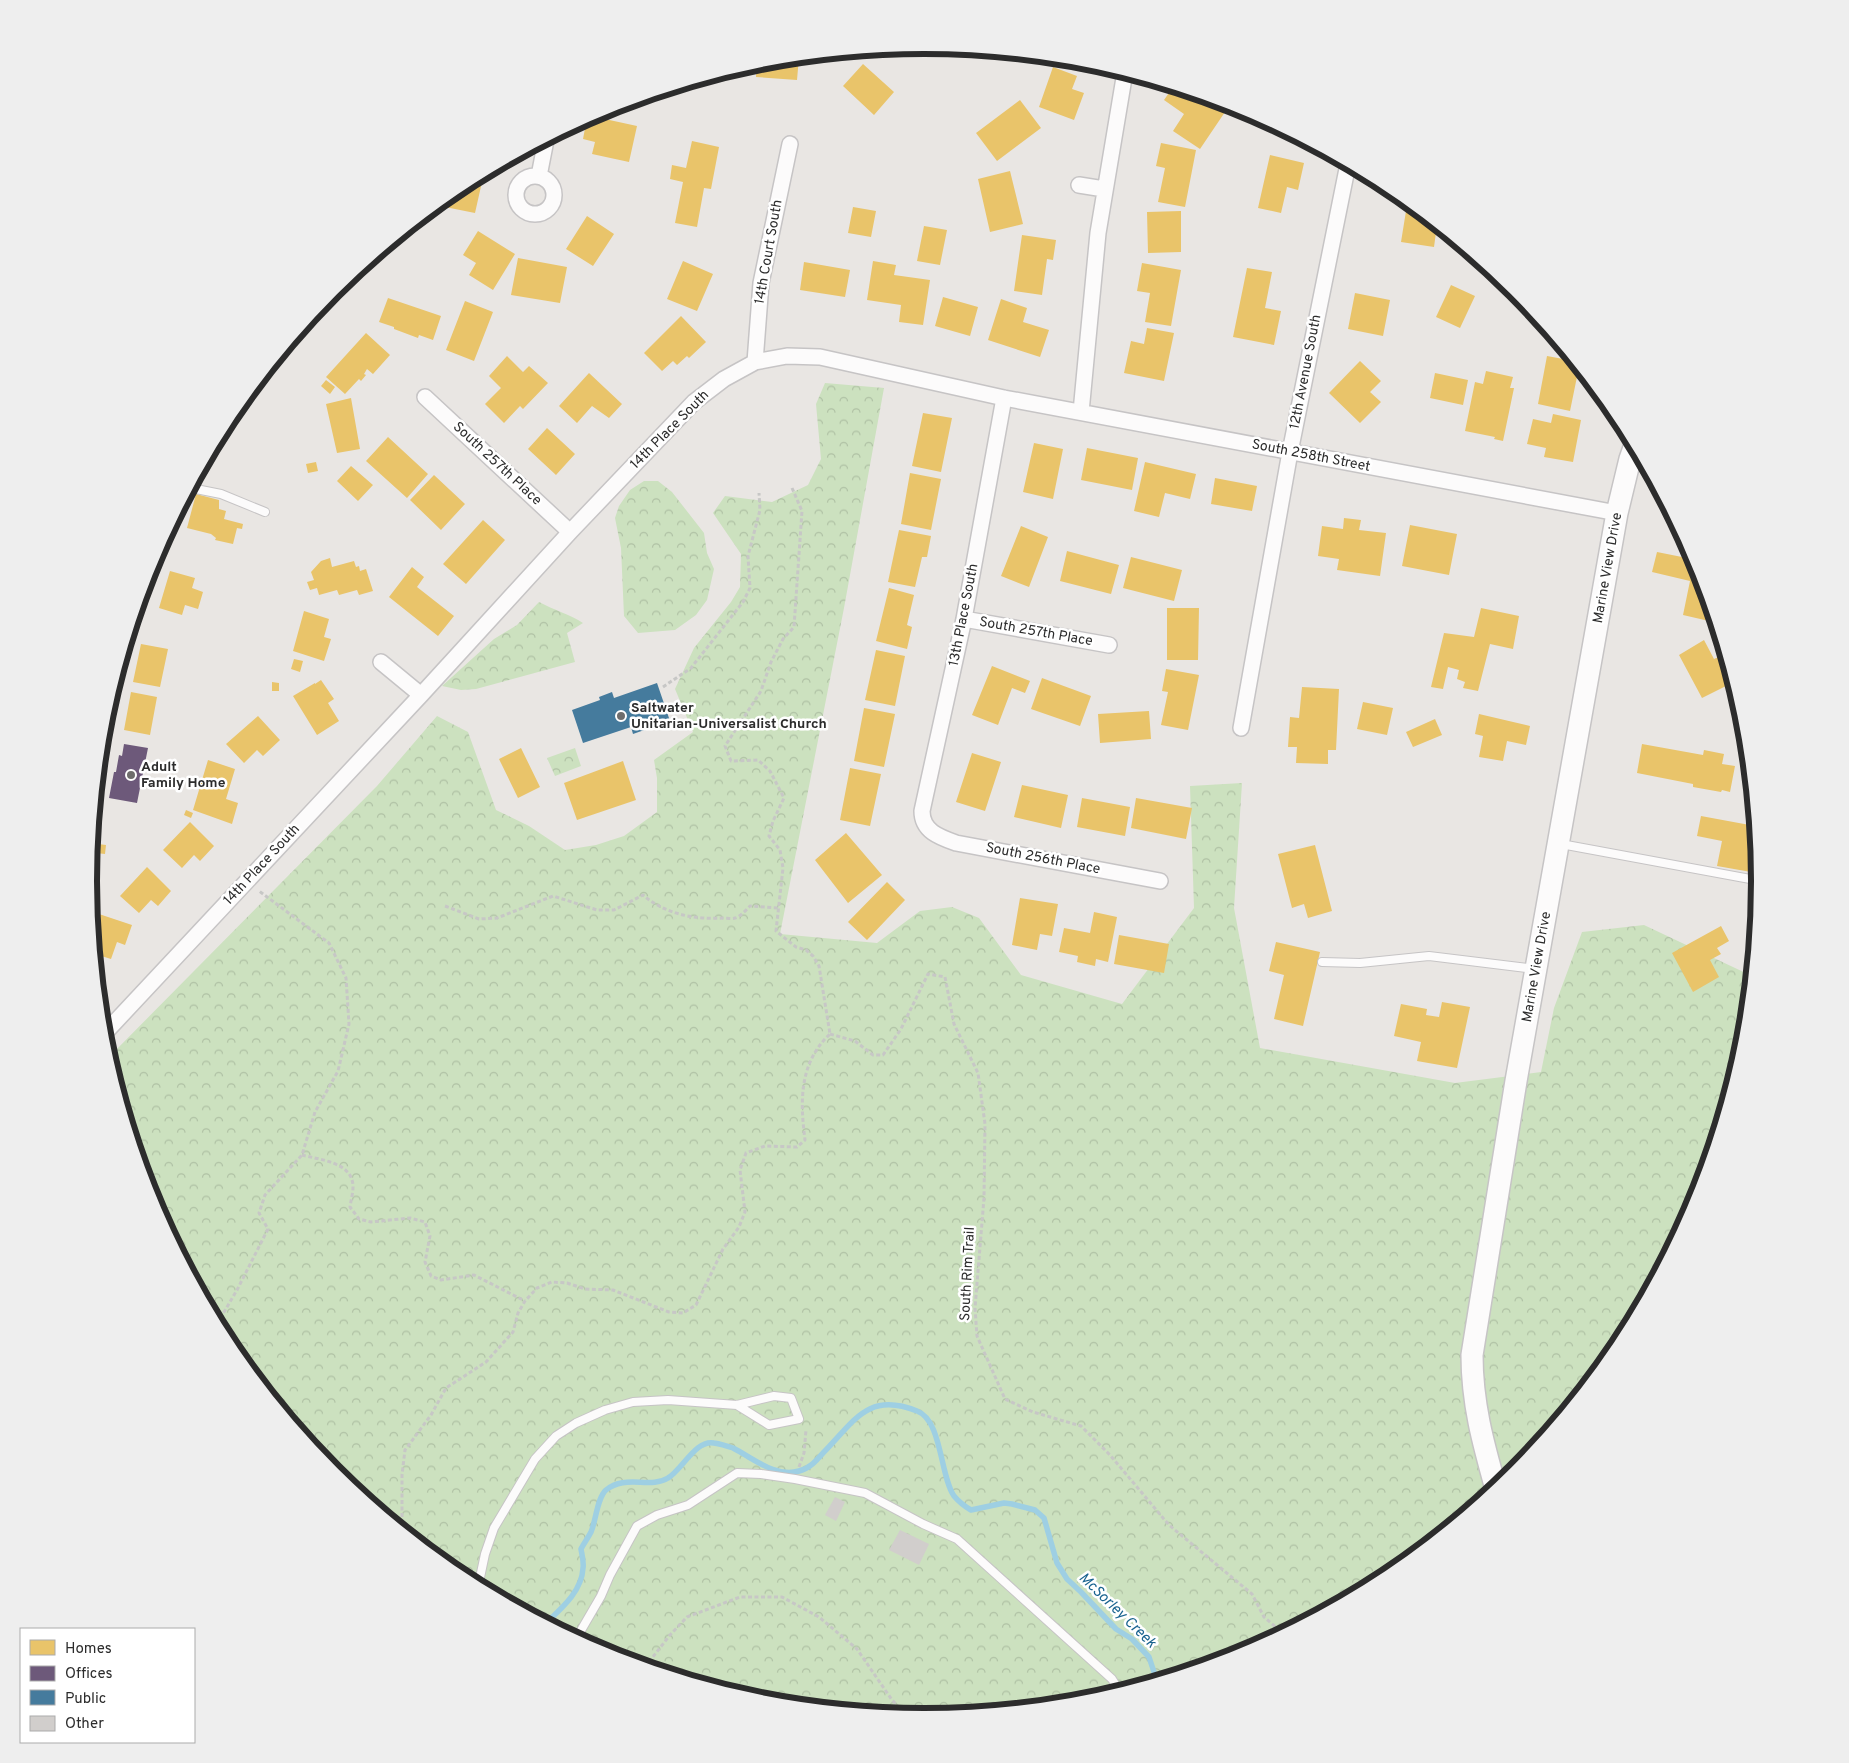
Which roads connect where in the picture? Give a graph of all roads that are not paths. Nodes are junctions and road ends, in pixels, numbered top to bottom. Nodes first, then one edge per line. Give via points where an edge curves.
1 (1124, 79) edge
2 (790, 144) dead end
3 (545, 146) edge
4 (1347, 170) edge
5 (539, 176) dead end
6 (1079, 185) dead end
7 (1104, 189) junction
8 (755, 362) junction
9 (425, 397) dead end
10 (1004, 398) junction
11 (1081, 412) junction
12 (1290, 452) junction
13 (1632, 453) edge
14 (196, 489) edge
15 (265, 512) dead end
16 (1618, 513) junction
17 (570, 532) junction
18 (964, 619) junction
19 (1109, 645) dead end
20 (381, 662) dead end
21 (421, 696) junction
22 (1240, 728) dead end
23 (928, 829) joint
24 (1558, 844) junction
25 (1752, 879) edge
26 (1160, 881) dead end
27 (1322, 962) dead end
28 (1537, 969) junction
29 (110, 1027) edge
30 (737, 1405) junction
31 (1494, 1482) edge
32 (480, 1579) edge
33 (579, 1633) edge
34 (1116, 1686) edge

1 - 7 street
2 - 8 street, 14th Court South via 761,283
3 - 5 street
4 - 12 street, 12th Avenue South
6 - 7 street
7 - 11 street
8 - 10 street, 14th Place South via 787,356 820,357
8 - 17 street, 14th Place South via 724,378 694,402
9 - 17 street, South 257th Place
10 - 11 street, South 258th Street
10 - 18 street, 13th Place South
11 - 12 street, South 258th Street
12 - 16 street, South 258th Street
12 - 22 street, 12th Avenue South
13 - 16 main road, Marine View Drive
14 - 15 lane via 221,494
16 - 24 main road, Marine View Drive
17 - 21 street, 14th Place South
18 - 19 street, South 257th Place
18 - 23 street, 13th Place South via 922,811
20 - 21 street
21 - 29 street, 14th Place South
23 - 26 street, South 256th Place via 956,843
24 - 25 lane
24 - 28 main road, Marine View Drive
27 - 28 lane via 1360,963 1429,956
28 - 31 main road, Marine View Drive via 1472,1355 1480,1433
30 - 30 lane via 769,1425 798,1419 791,1398 774,1396
30 - 32 lane via 668,1400 633,1402 605,1410 556,1436 535,1459 494,1528
33 - 34 lane via 637,1526 657,1515 688,1505 737,1473 761,1474 865,1493 957,1538

